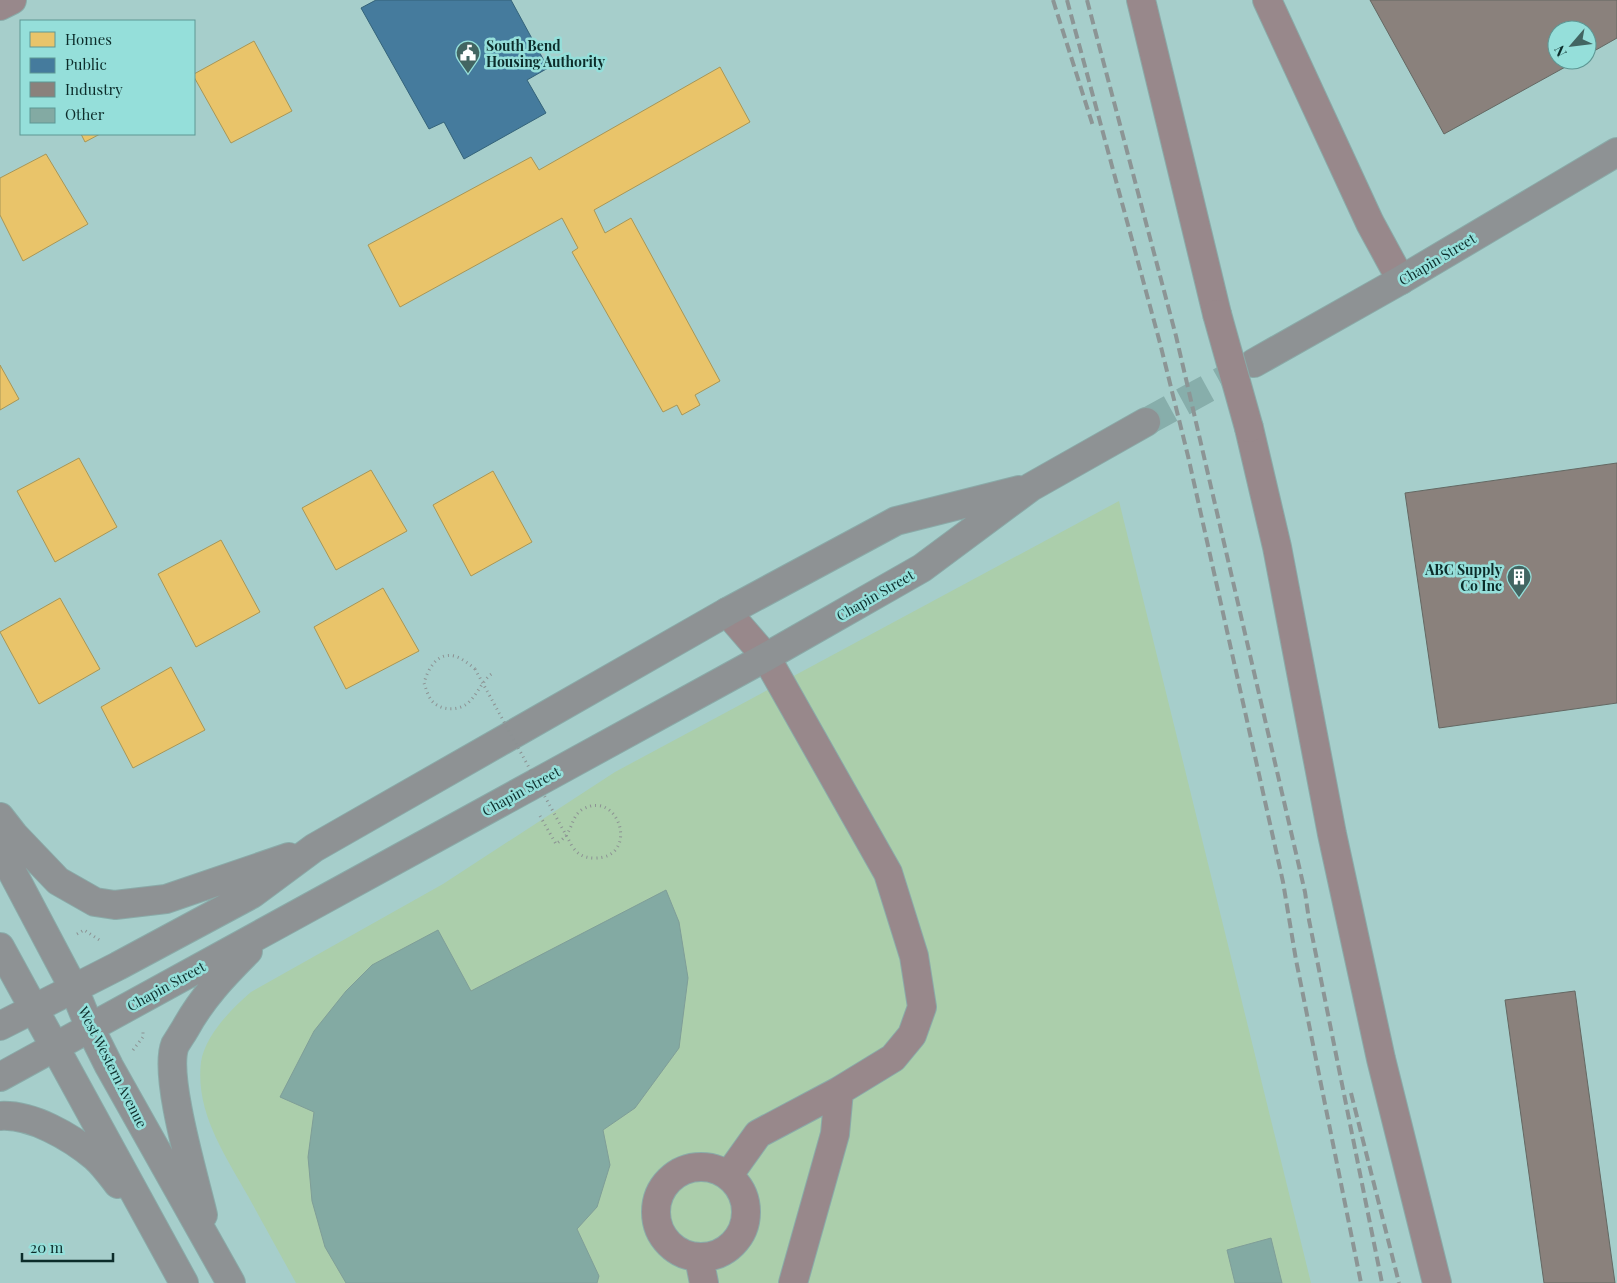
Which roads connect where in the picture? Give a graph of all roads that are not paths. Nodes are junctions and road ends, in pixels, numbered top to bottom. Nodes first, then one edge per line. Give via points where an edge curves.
1 (12, 0) edge
2 (1141, 0) edge
3 (1267, 0) edge
4 (0, 6) edge
5 (1617, 152) edge
6 (1401, 280) junction
7 (1254, 363) tunnel mouth
8 (1146, 422) tunnel mouth
9 (1031, 487) junction
10 (727, 612) junction
11 (766, 657) junction
12 (0, 817) edge
13 (314, 848) junction
14 (0, 849) edge
15 (273, 926) junction
16 (0, 947) edge
17 (74, 989) junction
18 (34, 1010) junction
19 (0, 1026) edge
20 (90, 1028) junction
21 (55, 1047) junction
22 (0, 1077) edge
23 (839, 1092) junction
24 (0, 1116) edge
25 (728, 1176) junction
26 (152, 1225) junction
27 (211, 1248) junction
28 (702, 1270) edge
29 (184, 1283) edge
30 (231, 1283) edge
31 (793, 1283) edge
32 (1437, 1283) edge

1 - 4 street
2 - 32 street, bridge via 1249,428 1381,1059
3 - 6 street via 1370,223
5 - 6 main road, Chapin Street
6 - 7 main road, Chapin Street
8 - 9 main road, Chapin Street
9 - 10 main road, Chapin Street via 896,521
9 - 11 main road, Chapin Street via 922,568
10 - 11 street
10 - 13 main road, Chapin Street
11 - 15 main road, Chapin Street
11 - 23 street via 888,873 914,956 922,1007 912,1035 893,1058
12 - 13 main road via 58,881 95,902 115,905 166,899
13 - 17 main road, Chapin Street via 252,894
14 - 17 main road, West Western Avenue
15 - 20 main road, Chapin Street
15 - 27 main road via 219,980 195,1011 175,1047 173,1070 180,1119
16 - 18 main road
17 - 18 main road, Chapin Street
17 - 20 main road, West Western Avenue
18 - 19 main road, Chapin Street
18 - 21 main road
20 - 21 main road, Chapin Street
20 - 27 main road, West Western Avenue
21 - 22 main road, Chapin Street
21 - 26 main road
23 - 25 street via 758,1134
23 - 31 street via 835,1134
24 - 26 main road via 25,1119 56,1131 96,1158
25 - 28 street via 744,1199 746,1214 743,1228 736,1240 713,1256
25 - 28 street via 714,1169 684,1170 661,1189 656,1204 656,1220 661,1234 670,1246
26 - 29 main road
27 - 30 main road, West Western Avenue

